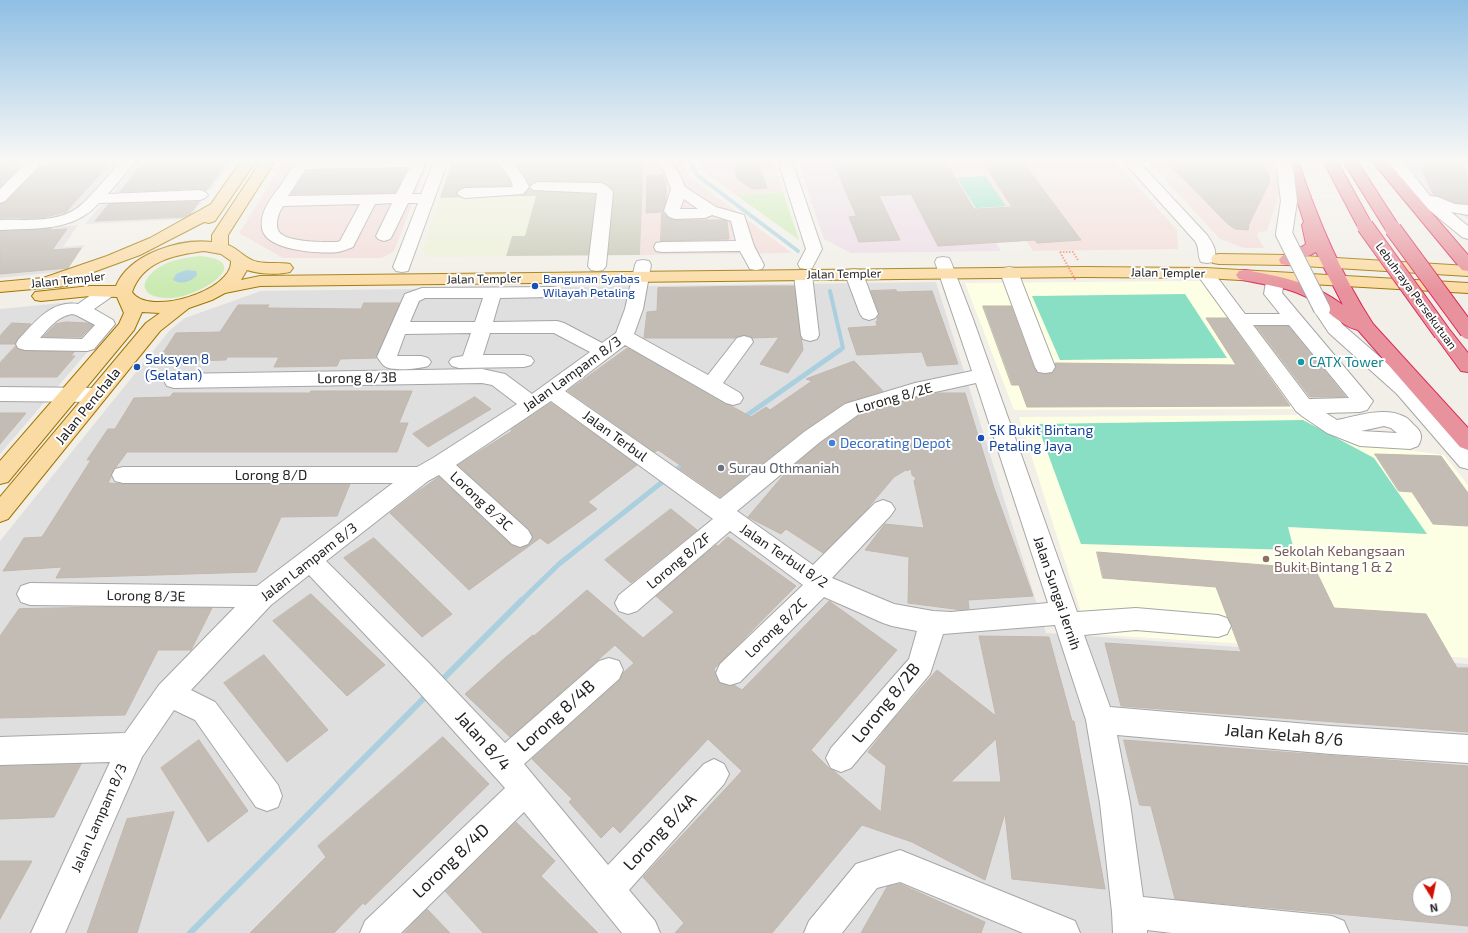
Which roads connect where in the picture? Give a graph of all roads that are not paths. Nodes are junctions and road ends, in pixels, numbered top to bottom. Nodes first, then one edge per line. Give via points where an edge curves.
1 (91, 204) edge
2 (1304, 204) joint
3 (240, 205) edge
4 (275, 205) edge
5 (367, 205) edge
6 (399, 205) edge
7 (426, 205) edge
8 (604, 205) edge
9 (674, 205) edge
10 (702, 205) edge
11 (800, 205) edge
12 (1170, 205) edge
13 (1288, 205) edge
14 (1353, 205) edge
15 (1378, 205) edge
16 (1416, 205) edge
17 (1432, 205) edge
18 (1443, 205) edge
19 (217, 207) joint
20 (710, 210) junction
21 (1468, 210) edge
22 (0, 226) edge
23 (1441, 234) junction
24 (1468, 234) edge
25 (384, 236) dead end
26 (746, 246) junction
27 (662, 247) dead end
28 (220, 248) junction
29 (1468, 250) edge
30 (174, 252) junction
31 (239, 260) junction
32 (1287, 260) junction
33 (1330, 263) junction
34 (756, 265) junction
35 (597, 266) junction
36 (1206, 266) junction
37 (1468, 266) edge
38 (402, 267) junction
39 (945, 268) junction
40 (135, 270) junction
41 (804, 270) junction
42 (642, 271) junction
43 (1468, 271) edge
44 (1009, 272) junction
45 (854, 274) junction
46 (1245, 275) junction
47 (1338, 280) junction
48 (1275, 282) junction
49 (46, 283) junction
50 (0, 287) edge
51 (1468, 288) edge
52 (220, 289) junction
53 (552, 292) dead end
54 (493, 293) junction
55 (120, 294) junction
56 (0, 300) edge
57 (182, 305) junction
58 (81, 310) dead end
59 (869, 314) dead end
60 (1240, 320) junction
61 (1294, 320) junction
62 (482, 327) junction
63 (398, 328) junction
64 (1366, 328) junction
65 (1468, 331) edge
66 (810, 335) dead end
67 (624, 336) junction
68 (744, 342) dead end
69 (604, 352) junction
70 (524, 361) dead end
71 (471, 362) junction
72 (1468, 366) edge
73 (1045, 367) dead end
74 (983, 375) junction
75 (174, 381) dead end
76 (710, 386) junction
77 (551, 391) junction
78 (0, 394) edge
79 (68, 395) junction
80 (97, 395) junction
81 (733, 398) dead end
82 (531, 404) junction
83 (1303, 406) junction
84 (1334, 428) dead end
85 (1468, 442) edge
86 (1468, 461) edge
87 (441, 464) junction
88 (123, 475) dead end
89 (0, 476) edge
90 (420, 476) junction
91 (678, 482) joint
92 (3, 505) edge
93 (883, 509) dead end
94 (724, 515) junction
95 (520, 537) dead end
96 (310, 560) junction
97 (818, 582) junction
98 (30, 594) dead end
99 (262, 597) junction
100 (628, 603) dead end
101 (1066, 618) junction
102 (933, 622) junction
103 (1218, 626) dead end
104 (609, 670) dead end
105 (730, 673) dead end
106 (169, 694) junction
107 (1100, 720) junction
108 (132, 747) junction
109 (1468, 749) edge
110 (0, 751) edge
111 (841, 758) dead end
112 (504, 763) junction
113 (714, 774) dead end
114 (525, 790) junction
115 (267, 796) dead end
116 (607, 889) junction
117 (1129, 923) edge
118 (48, 933) edge
119 (377, 933) edge
120 (643, 933) edge
121 (821, 933) edge
122 (1064, 933) edge
123 (1332, 933) edge

1 - 22 street via 79,215 63,220
2 - 32 highway via 1315,245
2 - 33 highway
3 - 28 main road via 220,235
4 - 5 street via 270,215 270,230 277,240 308,247 339,247 347,244
6 - 25 street
7 - 38 street
8 - 35 street
9 - 20 street via 672,211 675,214 705,213
10 - 20 street
11 - 41 street via 814,249
12 - 36 street via 1206,245
13 - 86 street, bridge via 1284,234 1322,309 1336,329 1404,389
14 - 72 highway, Lebuhraya Persekutuan, bridge via 1365,226
15 - 65 highway, Lebuhraya Persekutuan, bridge
16 - 23 highway
17 - 24 street
18 - 21 street
19 - 30 main road via 195,238
19 - 49 main road via 138,250
20 - 26 street via 738,218
23 - 29 highway
23 - 37 highway
26 - 27 street
26 - 34 street
28 - 30 main road via 204,246
28 - 31 main road, Jalan Templer via 232,252
30 - 40 main road via 149,261
31 - 38 main road, Jalan Templer via 255,267 271,268
31 - 52 main road via 239,268 233,279
32 - 33 main road, Jalan Templer
32 - 36 main road, Jalan Templer
33 - 43 main road, Jalan Templer
33 - 47 highway
34 - 41 main road, Jalan Templer
34 - 42 main road, Jalan Templer
35 - 38 main road, Jalan Templer
35 - 42 main road, Jalan Templer
36 - 39 main road, Jalan Templer via 1078,260
36 - 44 main road, Jalan Templer
36 - 46 main road, Jalan Templer
36 - 60 street
39 - 41 main road, Jalan Templer
39 - 44 main road, Jalan Templer
39 - 45 main road, Jalan Templer
39 - 74 street, Jalan Sungai Jernih
40 - 49 main road, Jalan Templer via 100,278
40 - 55 main road via 125,282
41 - 42 main road, Jalan Templer
41 - 45 main road, Jalan Templer
41 - 66 street
42 - 52 main road, Jalan Templer via 260,281
42 - 67 street, Jalan Lampam 8/3 via 634,309
44 - 73 street
45 - 59 street
46 - 47 main road, Jalan Templer
46 - 48 highway
47 - 51 main road, Jalan Templer
47 - 64 highway
48 - 61 street via 1273,294
48 - 64 highway via 1315,294 1346,318
49 - 50 main road, Jalan Templer
52 - 57 main road
53 - 54 street
54 - 62 street
54 - 63 street via 422,293 411,298
55 - 56 main road, Jalan Templer via 90,291
55 - 57 main road via 140,306 158,308
55 - 58 street
55 - 79 main road, Jalan Penchala via 133,313 127,326
57 - 80 main road, Jalan Penchala via 153,327
60 - 61 street
60 - 83 street
61 - 83 street via 1363,401 1360,405
62 - 63 street
62 - 69 street via 557,327
62 - 71 street
63 - 71 street via 387,357 392,362
64 - 85 highway
67 - 69 street, Jalan Lampam 8/3
67 - 76 street
68 - 76 street
69 - 77 street, Jalan Lampam 8/3
70 - 71 street
74 - 94 street, Lorong 8/2E via 915,390 852,409 812,437
74 - 101 street, Jalan Sungai Jernih
75 - 82 street, Lorong 8/3B via 482,376 498,379
76 - 81 street
77 - 82 street, Jalan Lampam 8/3
77 - 91 street, Jalan Terbul
78 - 79 street
79 - 80 street
79 - 89 main road, Jalan Penchala
80 - 92 main road, Jalan Penchala
82 - 87 street, Jalan Lampam 8/3
83 - 84 street
87 - 90 street, Jalan Lampam 8/3
87 - 95 street, Lorong 8/3C
88 - 90 street, Lorong 8/D
90 - 96 street, Jalan Lampam 8/3
91 - 94 street, Jalan Terbul 8/2
93 - 97 street, Lorong 8/2C
94 - 97 street, Jalan Terbul 8/2
94 - 100 street, Lorong 8/2F
96 - 99 street, Jalan Lampam 8/3
96 - 112 street, Jalan 8/4
97 - 102 street, Jalan Terbul 8/2 via 892,615
97 - 105 street, Lorong 8/2C
98 - 99 street, Lorong 8/3E
99 - 106 street, Jalan Lampam 8/3
101 - 102 street, Jalan Terbul 8/2
101 - 103 street, Jalan Terbul 8/2 via 1100,623 1136,619
101 - 107 street, Jalan Sungai Jernih
102 - 111 street, Lorong 8/2B via 920,665
104 - 112 street, Lorong 8/4B
106 - 108 street, Jalan Lampam 8/3
106 - 115 street via 205,712
107 - 109 street, Jalan Kelah 8/6
107 - 117 street, Jalan Sungai Jernih via 1115,803
108 - 110 street
108 - 118 street, Jalan Lampam 8/3
112 - 114 street, Jalan 8/4
113 - 116 street, Lorong 8/4A
114 - 116 street, Jalan 8/4
114 - 119 street, Lorong 8/4D
116 - 120 street, Jalan 8/4
117 - 123 street
121 - 122 street via 867,875 900,866

